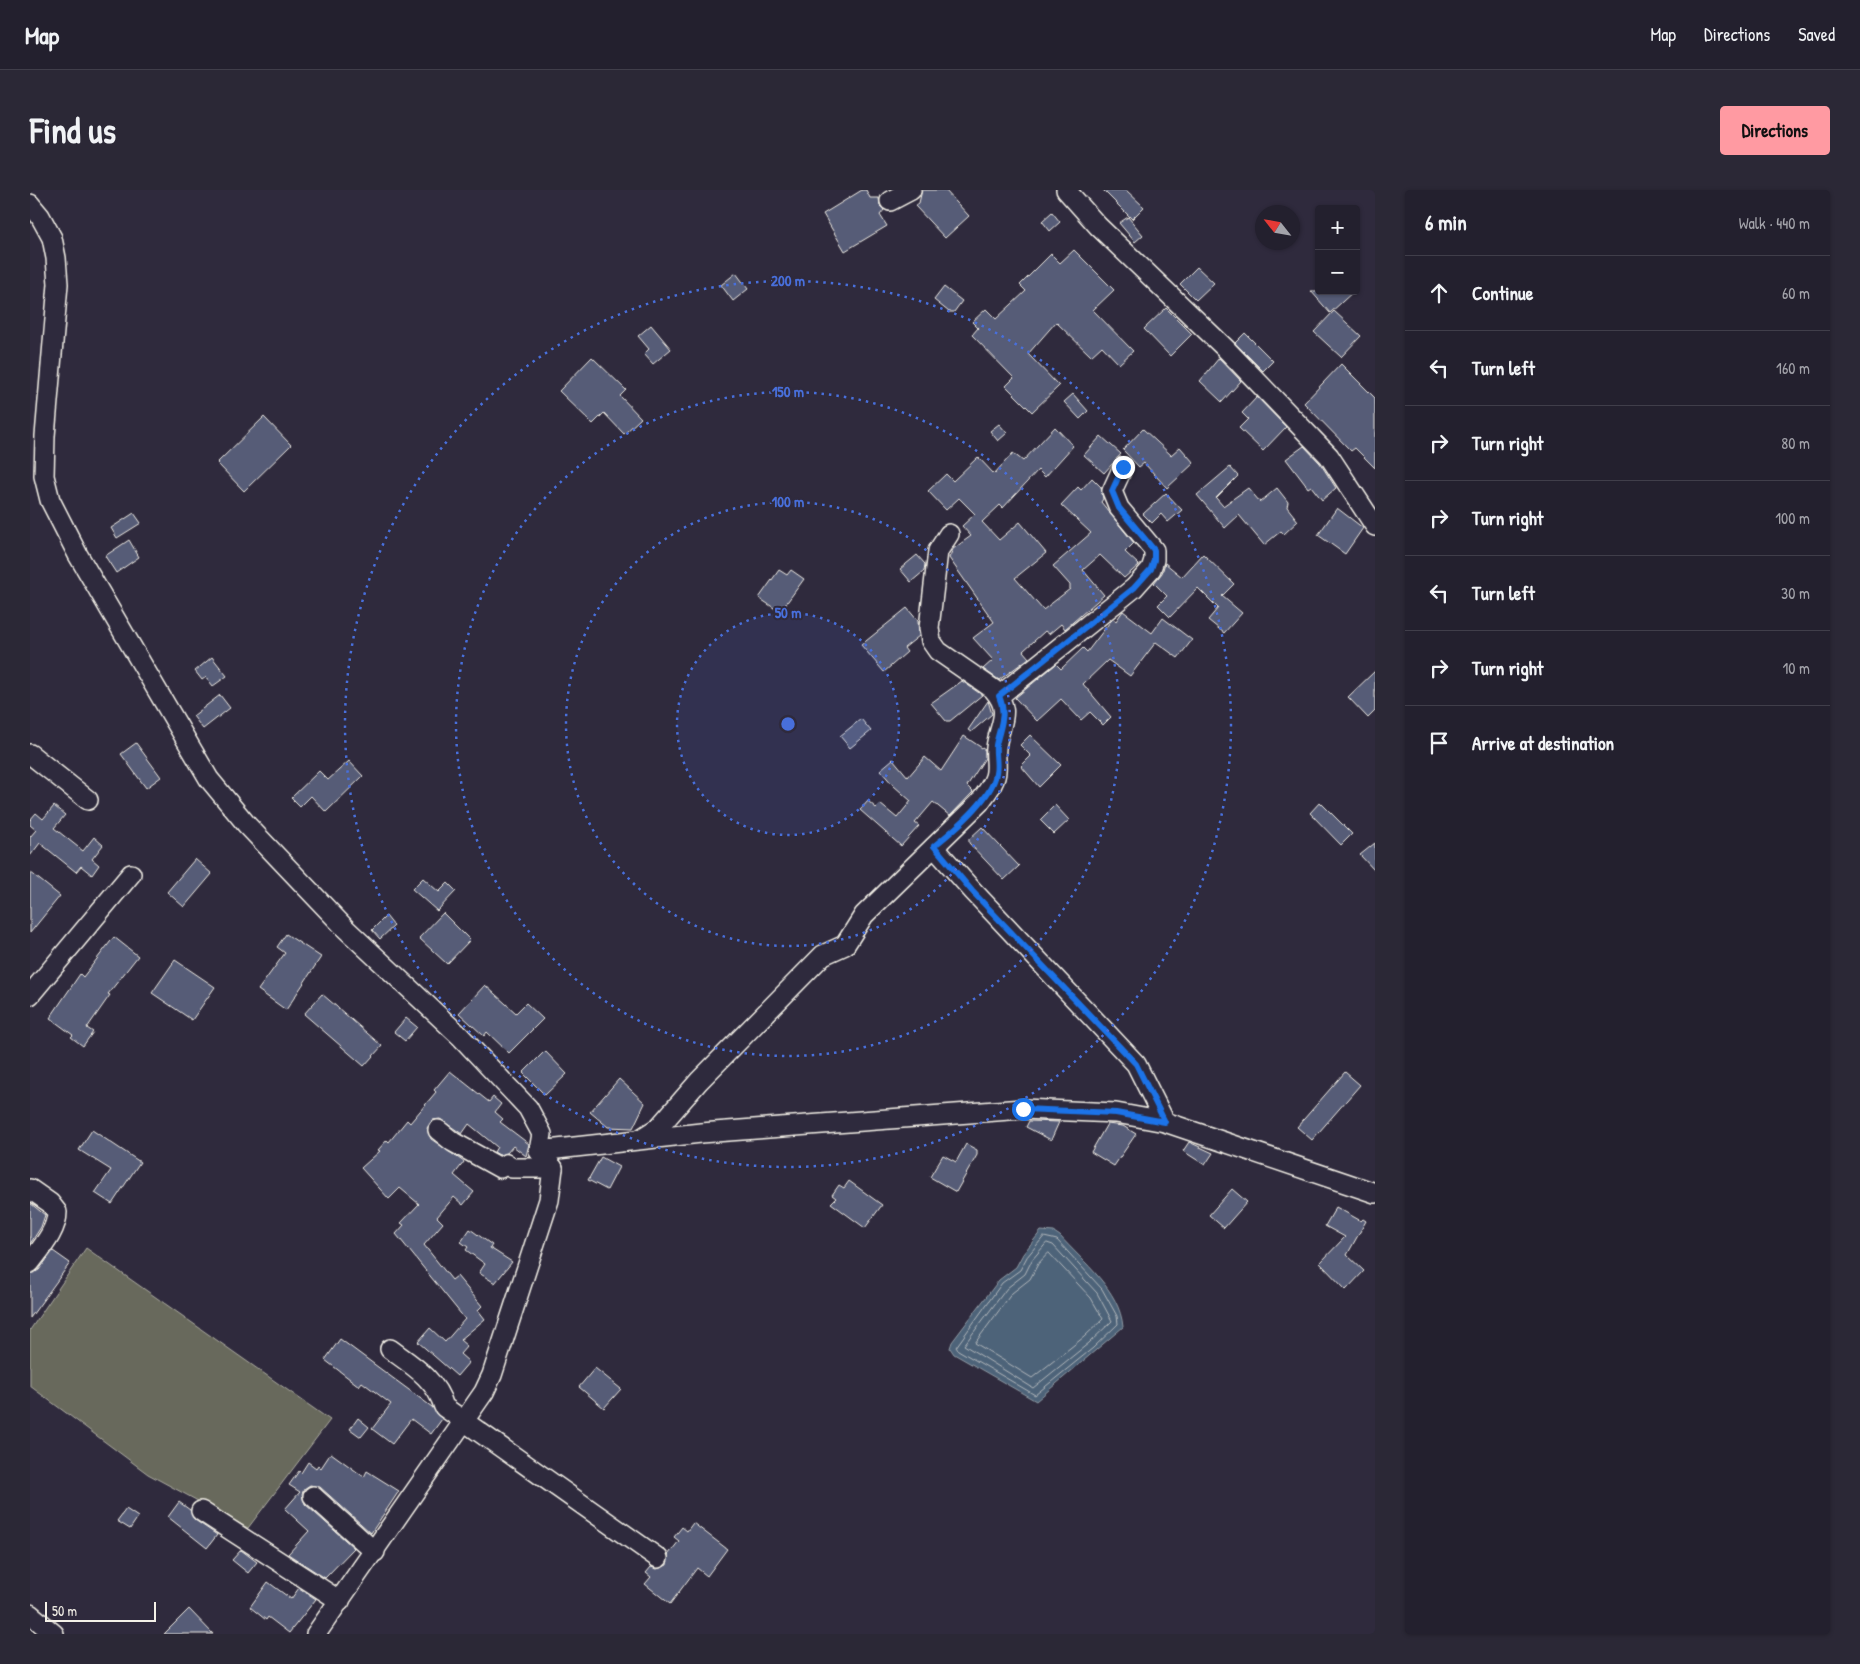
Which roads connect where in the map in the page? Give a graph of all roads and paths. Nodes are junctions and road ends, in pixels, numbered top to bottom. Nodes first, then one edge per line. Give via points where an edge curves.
1 (910, 190) edge
2 (1066, 190) edge
3 (890, 201) dead end
4 (30, 204) edge
5 (1123, 467) dead end
6 (1375, 526) edge
7 (949, 534) dead end
8 (999, 696) junction
9 (30, 754) edge
10 (88, 800) dead end
11 (934, 846) junction
12 (131, 874) dead end
13 (30, 995) edge
14 (1165, 1122) junction
15 (438, 1130) dead end
16 (639, 1140) junction
17 (539, 1151) junction
18 (553, 1168) junction
19 (30, 1190) edge
20 (1375, 1193) edge
21 (30, 1263) edge
22 (390, 1349) dead end
23 (465, 1421) junction
24 (313, 1496) dead end
25 (201, 1511) dead end
26 (375, 1552) junction
27 (658, 1558) dead end
28 (340, 1601) junction
29 (30, 1614) edge
30 (54, 1634) edge
31 (316, 1634) edge

1 - 3 street
2 - 6 street via 1098,226 1224,347 1329,456
4 - 17 street via 52,238 58,284 44,476 50,500 78,555 209,779 247,826 346,929 460,1036 528,1108 542,1134
5 - 8 street via 1112,491 1119,508 1154,550 1151,569 1134,588
7 - 8 street via 938,551 929,628 931,641 938,651
8 - 11 street via 1004,713 993,782 980,802
9 - 10 street
11 - 14 street via 972,891 1136,1064
11 - 16 street via 864,915 845,945 822,955 699,1081 659,1127
12 - 13 street
14 - 16 street via 1116,1113 1023,1109
14 - 20 street
15 - 18 street via 500,1168 506,1164 512,1168
16 - 17 street
17 - 18 street
18 - 23 street via 549,1200 492,1375
19 - 21 street via 57,1212 51,1234
22 - 23 street via 430,1380 444,1406
23 - 26 street
23 - 27 street
24 - 26 street
25 - 28 street
26 - 28 street
28 - 31 street
29 - 30 street

